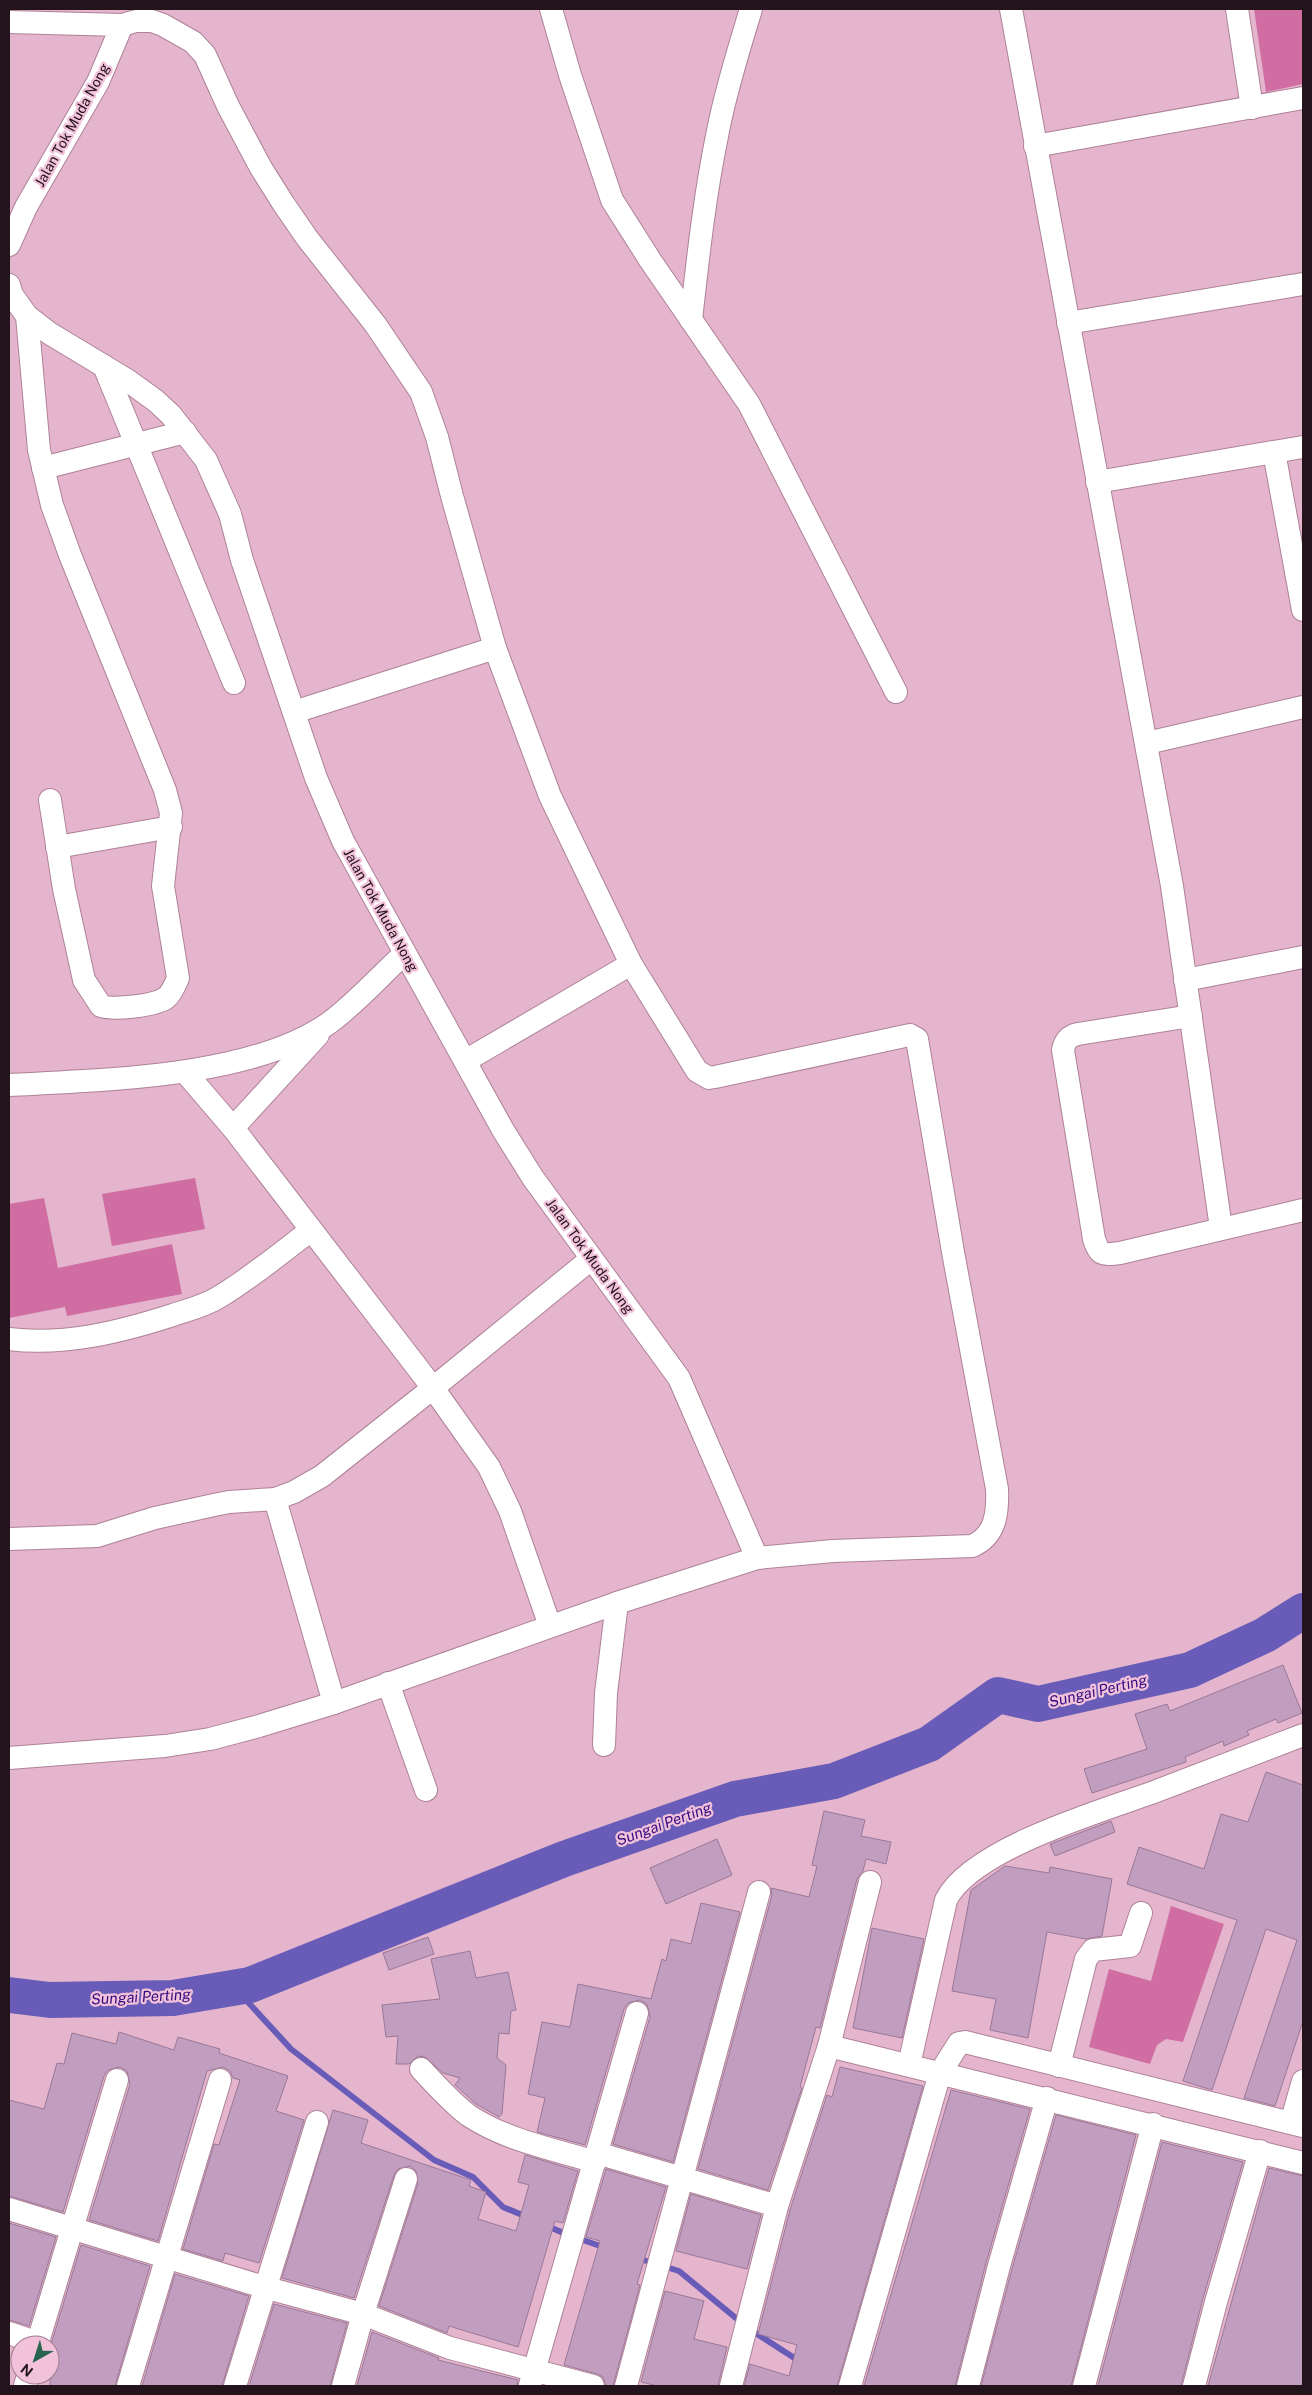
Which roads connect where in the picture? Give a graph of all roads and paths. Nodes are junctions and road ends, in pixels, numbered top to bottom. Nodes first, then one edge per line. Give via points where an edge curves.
1 (551, 9) edge
2 (750, 9) edge
3 (1011, 9) edge
4 (1237, 9) edge
5 (9, 22) edge
6 (122, 25) junction
7 (1303, 98) edge
8 (1252, 108) junction
9 (1035, 146) junction
10 (9, 245) edge
11 (1303, 284) edge
12 (9, 286) edge
13 (27, 316) junction
14 (691, 320) junction
15 (1068, 323) junction
16 (104, 366) junction
17 (185, 432) junction
18 (137, 445) junction
19 (1303, 447) edge
20 (1274, 452) junction
21 (43, 468) junction
22 (1096, 482) junction
23 (1303, 610) edge
24 (496, 648) junction
25 (234, 683) dead end
26 (896, 692) dead end
27 (1303, 707) edge
28 (294, 712) junction
29 (1147, 743) junction
30 (50, 800) dead end
31 (171, 827) junction
32 (57, 847) junction
33 (404, 954) junction
34 (1303, 957) edge
35 (631, 964) junction
36 (1186, 980) junction
37 (1191, 1016) junction
38 (329, 1023) junction
39 (465, 1060) junction
40 (185, 1072) junction
41 (9, 1085) edge
42 (233, 1128) junction
43 (1303, 1210) edge
44 (1221, 1228) junction
45 (311, 1230) junction
46 (591, 1259) junction
47 (9, 1339) edge
48 (434, 1388) junction
49 (275, 1499) junction
50 (9, 1539) edge
51 (757, 1558) junction
52 (616, 1603) junction
53 (550, 1626) junction
54 (388, 1683) junction
55 (334, 1702) junction
56 (1303, 1736) edge
57 (604, 1745) dead end
58 (9, 1758) edge
59 (426, 1790) dead end
60 (870, 1882) dead end
61 (758, 1892) dead end
62 (1141, 1913) dead end
63 (637, 2013) dead end
64 (829, 2046) junction
65 (909, 2065) junction
66 (1059, 2066) junction
67 (421, 2069) dead end
68 (940, 2073) junction
69 (117, 2080) dead end
70 (220, 2080) dead end
71 (1303, 2081) edge
72 (1047, 2098) junction
73 (318, 2122) dead end
74 (1153, 2124) junction
75 (1297, 2125) edge
76 (1260, 2151) junction
77 (596, 2157) junction
78 (1303, 2163) edge
79 (683, 2177) junction
80 (406, 2179) dead end
81 (777, 2206) junction
82 (9, 2209) edge
83 (72, 2227) junction
84 (167, 2256) junction
85 (267, 2288) junction
86 (363, 2314) junction
87 (41, 2335) edge
88 (532, 2379) edge
89 (850, 2385) edge
90 (128, 2386) edge
91 (235, 2386) edge
92 (343, 2386) edge
93 (593, 2386) edge
94 (626, 2386) edge
95 (731, 2386) edge
96 (968, 2386) edge
97 (1084, 2386) edge
98 (1194, 2386) edge

1 - 14 street via 578,102 612,200
2 - 14 street via 717,131
3 - 9 street
4 - 8 street
5 - 6 street
6 - 10 street, Jalan Tok Muda Nong via 98,82 26,207
6 - 24 street via 152,21 193,42 205,55 256,159 283,203 376,324 416,384 437,437
7 - 8 street
8 - 9 street
9 - 15 street
11 - 15 street
12 - 13 street, Jalan Tok Muda Nong
13 - 16 street, Jalan Tok Muda Nong
13 - 21 street
14 - 26 street via 749,404
15 - 22 street
16 - 17 street, Jalan Tok Muda Nong via 156,402
16 - 18 street
17 - 18 street
17 - 28 street, Jalan Tok Muda Nong via 206,460 221,491
18 - 21 street
18 - 25 street
19 - 20 street
20 - 22 street
20 - 23 street
21 - 31 street via 70,555 165,790 172,813
22 - 29 street
24 - 28 street
24 - 35 street via 550,796
27 - 29 street
28 - 33 street, Jalan Tok Muda Nong via 316,778 344,841
29 - 36 street
30 - 32 street
31 - 32 street
31 - 32 street via 163,886 178,978 165,999 150,1003 110,1008 101,1006 88,988 77,953
33 - 38 street
33 - 39 street, Jalan Tok Muda Nong
34 - 36 street
35 - 39 street
35 - 51 street via 697,1071 710,1078 905,1036 914,1037 919,1042 953,1252 997,1489 994,1526 986,1537 972,1546 833,1550
36 - 37 street
37 - 44 street
37 - 44 street via 1070,1036 1064,1042 1063,1050 1098,1251 1120,1253
38 - 40 street via 274,1050
38 - 42 street
39 - 46 street, Jalan Tok Muda Nong via 533,1178
40 - 41 street
40 - 42 street
42 - 45 street
43 - 44 street
45 - 47 street via 217,1298 192,1309 145,1324 78,1339 53,1342
45 - 48 street
46 - 48 street
46 - 51 street, Jalan Tok Muda Nong via 679,1378
48 - 49 street via 322,1476
48 - 53 street via 501,1489
49 - 50 street via 229,1502 155,1518 97,1536
49 - 55 street
51 - 52 street
52 - 53 street
52 - 57 street
53 - 54 street
54 - 55 street
54 - 59 street
55 - 58 street via 210,1739 166,1746
56 - 65 street via 1038,1836 987,1861 956,1883 946,1900
60 - 64 street
61 - 79 street
62 - 66 street via 1130,1946 1093,1950 1086,1959
63 - 77 street
64 - 65 street
64 - 81 street
65 - 68 street
66 - 68 street via 962,2042 956,2046
66 - 75 street
67 - 77 street via 458,2107 480,2122 521,2139
68 - 72 street
68 - 89 street
69 - 83 street
70 - 84 street
71 - 75 street
72 - 74 street
72 - 96 street
73 - 85 street
74 - 76 street
74 - 97 street
76 - 78 street
76 - 98 street
77 - 79 street
77 - 88 street
79 - 81 street
79 - 94 street
80 - 86 street
81 - 95 street
82 - 83 street
83 - 84 street
83 - 87 street
84 - 85 street
84 - 90 street
85 - 86 street
85 - 91 street
86 - 88 street
86 - 92 street
88 - 93 street

